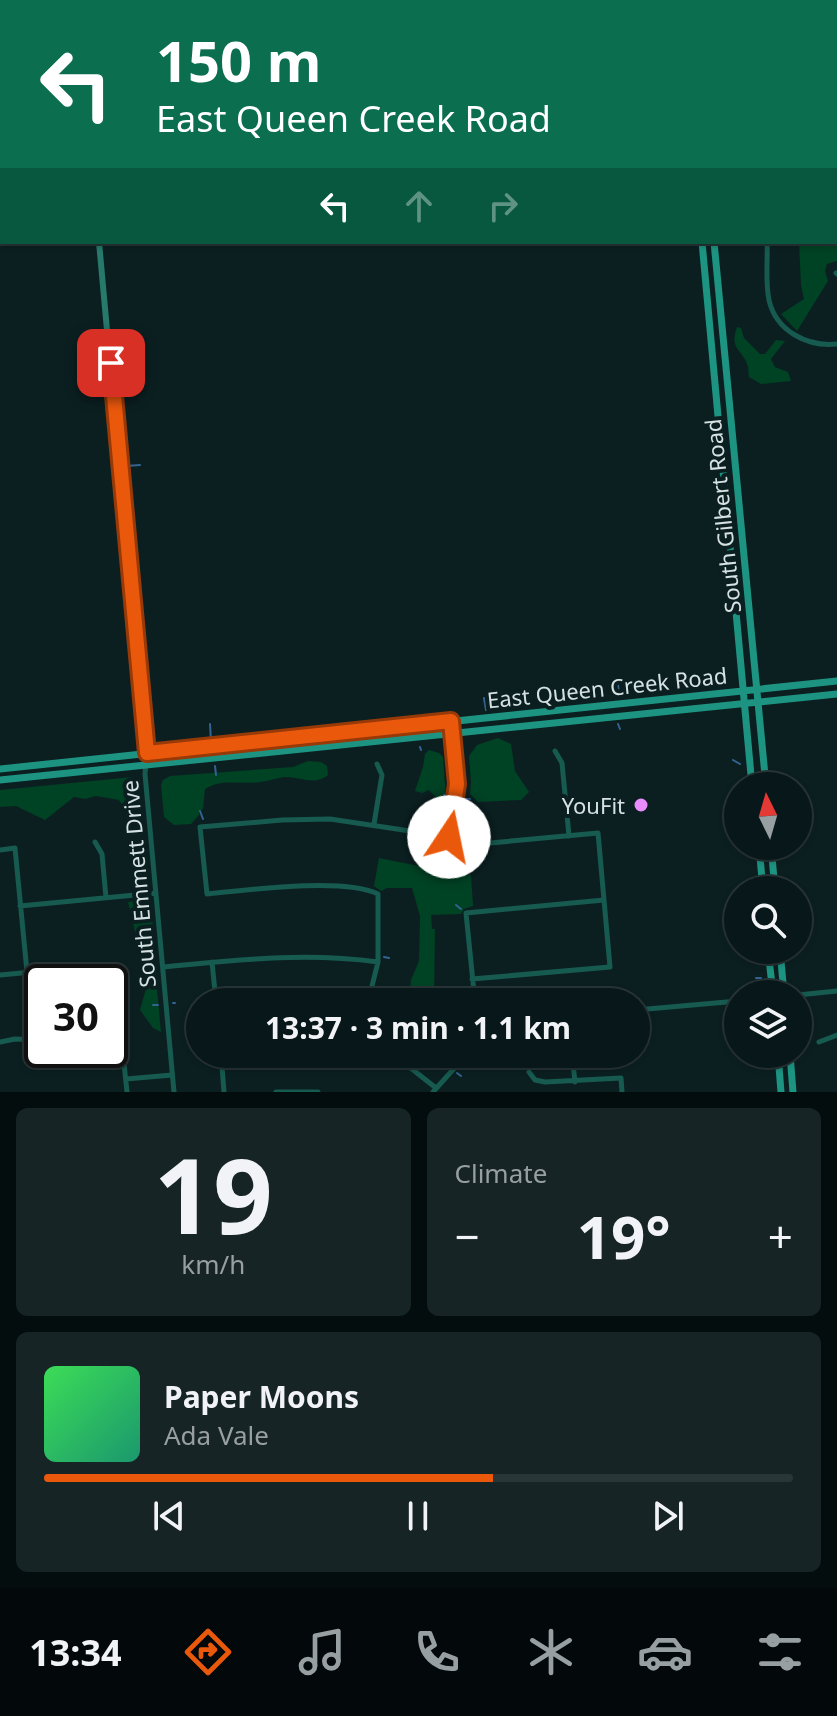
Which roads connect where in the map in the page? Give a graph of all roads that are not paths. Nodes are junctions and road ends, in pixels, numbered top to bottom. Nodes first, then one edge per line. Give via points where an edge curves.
1 (99, 244) edge
2 (702, 244) edge
3 (714, 244) edge
4 (767, 244) edge
5 (837, 344) edge
6 (730, 401) junction
7 (717, 402) junction
8 (743, 545) junction
9 (731, 546) junction
10 (837, 681) edge
11 (757, 688) junction
12 (743, 690) junction
13 (837, 694) edge
14 (759, 702) junction
15 (745, 704) junction
16 (604, 705) junction
17 (605, 717) junction
18 (451, 721) junction
19 (453, 733) junction
20 (555, 751) dead end
21 (146, 760) junction
22 (377, 764) dead end
23 (0, 769) edge
24 (751, 772) edge
25 (765, 772) edge
26 (0, 780) edge
27 (374, 824) junction
28 (569, 836) junction
29 (449, 837) junction
30 (95, 842) dead end
31 (0, 850) edge
32 (156, 893) junction
33 (106, 898) junction
34 (604, 900) junction
35 (20, 906) junction
36 (212, 962) junction
37 (378, 962) junction
38 (26, 964) edge
39 (163, 967) junction
40 (24, 972) edge
41 (0, 975) edge
42 (472, 979) junction
43 (215, 988) edge
44 (372, 988) edge
45 (473, 988) edge
46 (837, 991) edge
47 (812, 994) edge
48 (724, 1002) edge
49 (650, 1009) edge
50 (837, 1035) edge
51 (24, 1039) edge
52 (0, 1042) edge
53 (819, 1042) dead end
54 (125, 1068) edge
55 (222, 1068) edge
56 (409, 1068) edge
57 (454, 1068) edge
58 (574, 1068) edge
59 (779, 1068) edge
60 (791, 1068) edge
61 (529, 1072) dead end
62 (173, 1075) junction
63 (126, 1079) junction
64 (575, 1082) junction
65 (434, 1090) edge
66 (127, 1092) edge
67 (174, 1092) edge
68 (224, 1092) edge
69 (276, 1092) edge
70 (318, 1092) edge
71 (622, 1092) edge
72 (781, 1092) edge
73 (793, 1092) edge

1 - 21 street, South Emmett Drive
2 - 7 main road, South Gilbert Road
3 - 6 main road, South Gilbert Road
4 - 5 street via 769,300 781,324 814,344
6 - 7 main road
6 - 8 main road, South Gilbert Road
7 - 9 main road, South Gilbert Road
8 - 9 main road
8 - 11 main road, South Gilbert Road
9 - 12 main road, South Gilbert Road
10 - 11 main road, East Queen Creek Road
11 - 12 main road, East Queen Creek Road
11 - 14 main road, South Gilbert Road
12 - 15 main road, South Gilbert Road
12 - 16 main road, East Queen Creek Road
13 - 14 main road, East Queen Creek Road
14 - 15 main road, East Queen Creek Road
14 - 25 main road, South Gilbert Road
15 - 17 main road, East Queen Creek Road
15 - 24 main road, South Gilbert Road
16 - 17 main road
16 - 18 main road, East Queen Creek Road
17 - 19 main road, East Queen Creek Road
18 - 19 street
18 - 21 main road, East Queen Creek Road
19 - 21 main road, East Queen Creek Road
19 - 29 street via 457,793
20 - 28 street via 562,763
21 - 23 main road, East Queen Creek Road
21 - 26 main road, East Queen Creek Road
21 - 32 street, South Emmett Drive
22 - 27 street via 382,775
27 - 29 street
27 - 37 street via 308,819 200,827 207,894 301,886 378,894
28 - 29 street via 490,843
28 - 34 street via 598,833
30 - 33 street via 102,854
31 - 35 street via 15,848
32 - 33 street
32 - 39 street, South Emmett Drive
33 - 35 street
34 - 42 street via 466,913
34 - 42 street via 610,967
35 - 38 street
36 - 37 street via 314,955
36 - 39 street
36 - 43 street
37 - 44 street
39 - 62 street, South Emmett Drive
40 - 41 street
42 - 45 street
46 - 47 street
48 - 49 street
50 - 53 street
51 - 52 street
54 - 63 street
55 - 68 street
56 - 65 street
57 - 65 street
58 - 64 street
59 - 72 main road
60 - 73 main road
61 - 64 street via 535,1080
62 - 63 street
62 - 67 street, South Emmett Drive
63 - 66 street
64 - 71 street via 621,1078
69 - 70 street

